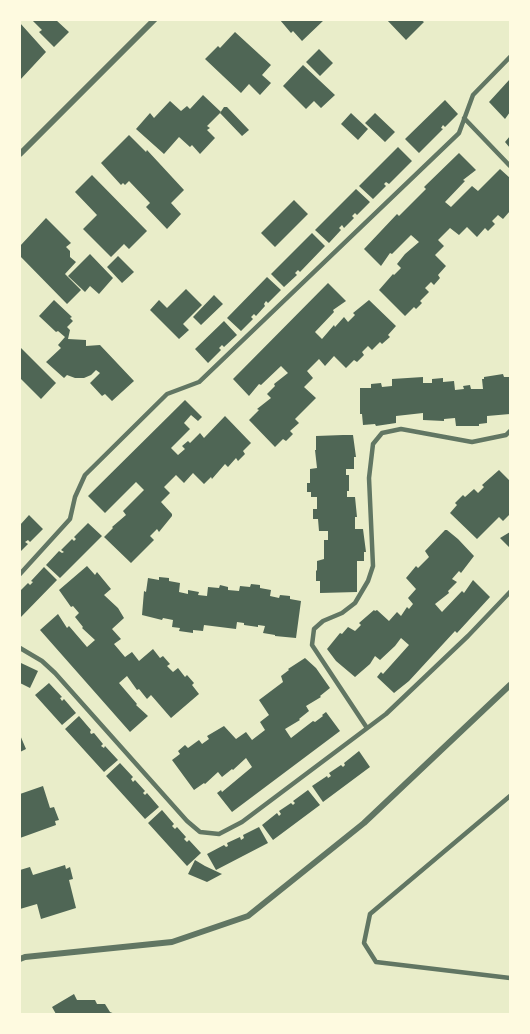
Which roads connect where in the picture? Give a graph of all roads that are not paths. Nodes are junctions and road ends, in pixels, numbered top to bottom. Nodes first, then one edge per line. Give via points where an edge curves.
1 (153, 20) edge
2 (510, 57) edge
3 (464, 118) junction
4 (20, 154) edge
5 (510, 166) edge
6 (510, 431) edge
7 (20, 574) edge
8 (510, 592) edge
9 (20, 648) edge
10 (510, 685) edge
11 (367, 728) junction
12 (510, 796) edge
13 (20, 959) edge
14 (510, 978) edge

1 - 4 street
2 - 3 lane via 473,95
3 - 5 lane
3 - 7 lane via 459,133 199,382 167,394 85,475 69,519
6 - 11 lane via 472,442 401,429 382,433 373,444 369,478 373,566 355,603 314,628 312,645
8 - 11 lane
9 - 11 lane via 55,674 200,832 219,834 243,822
10 - 13 street via 364,824 248,916 172,942
12 - 14 lane via 370,914 364,943 376,962

